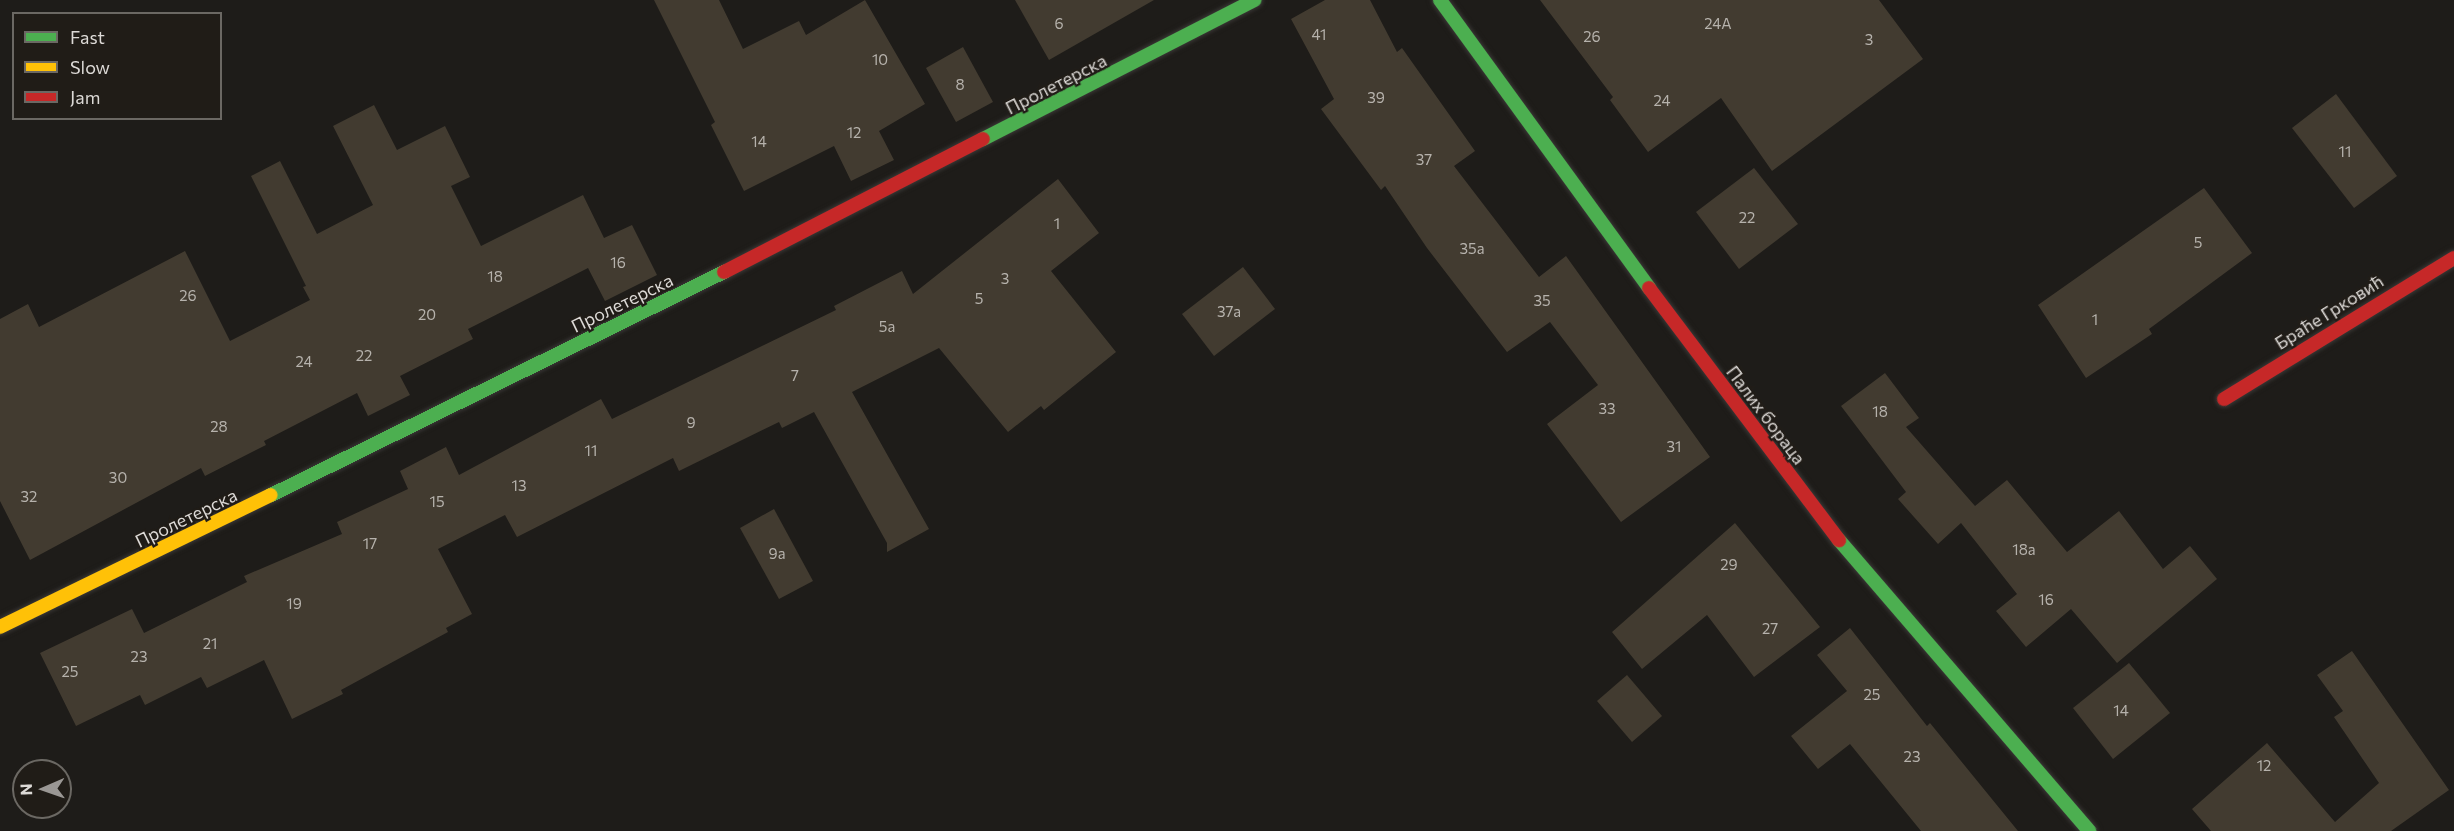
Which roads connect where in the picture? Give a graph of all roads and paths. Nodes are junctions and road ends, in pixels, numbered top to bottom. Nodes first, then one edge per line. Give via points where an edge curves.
1 (1255, 0) edge
2 (1440, 0) edge
3 (2454, 258) edge
4 (2224, 399) dead end
5 (0, 627) edge
6 (2089, 831) edge

1 - 5 street, Пролетерска via 707,281
2 - 6 street, Палих бораца via 1572,186 1828,527
3 - 4 street, Браће Грковић

